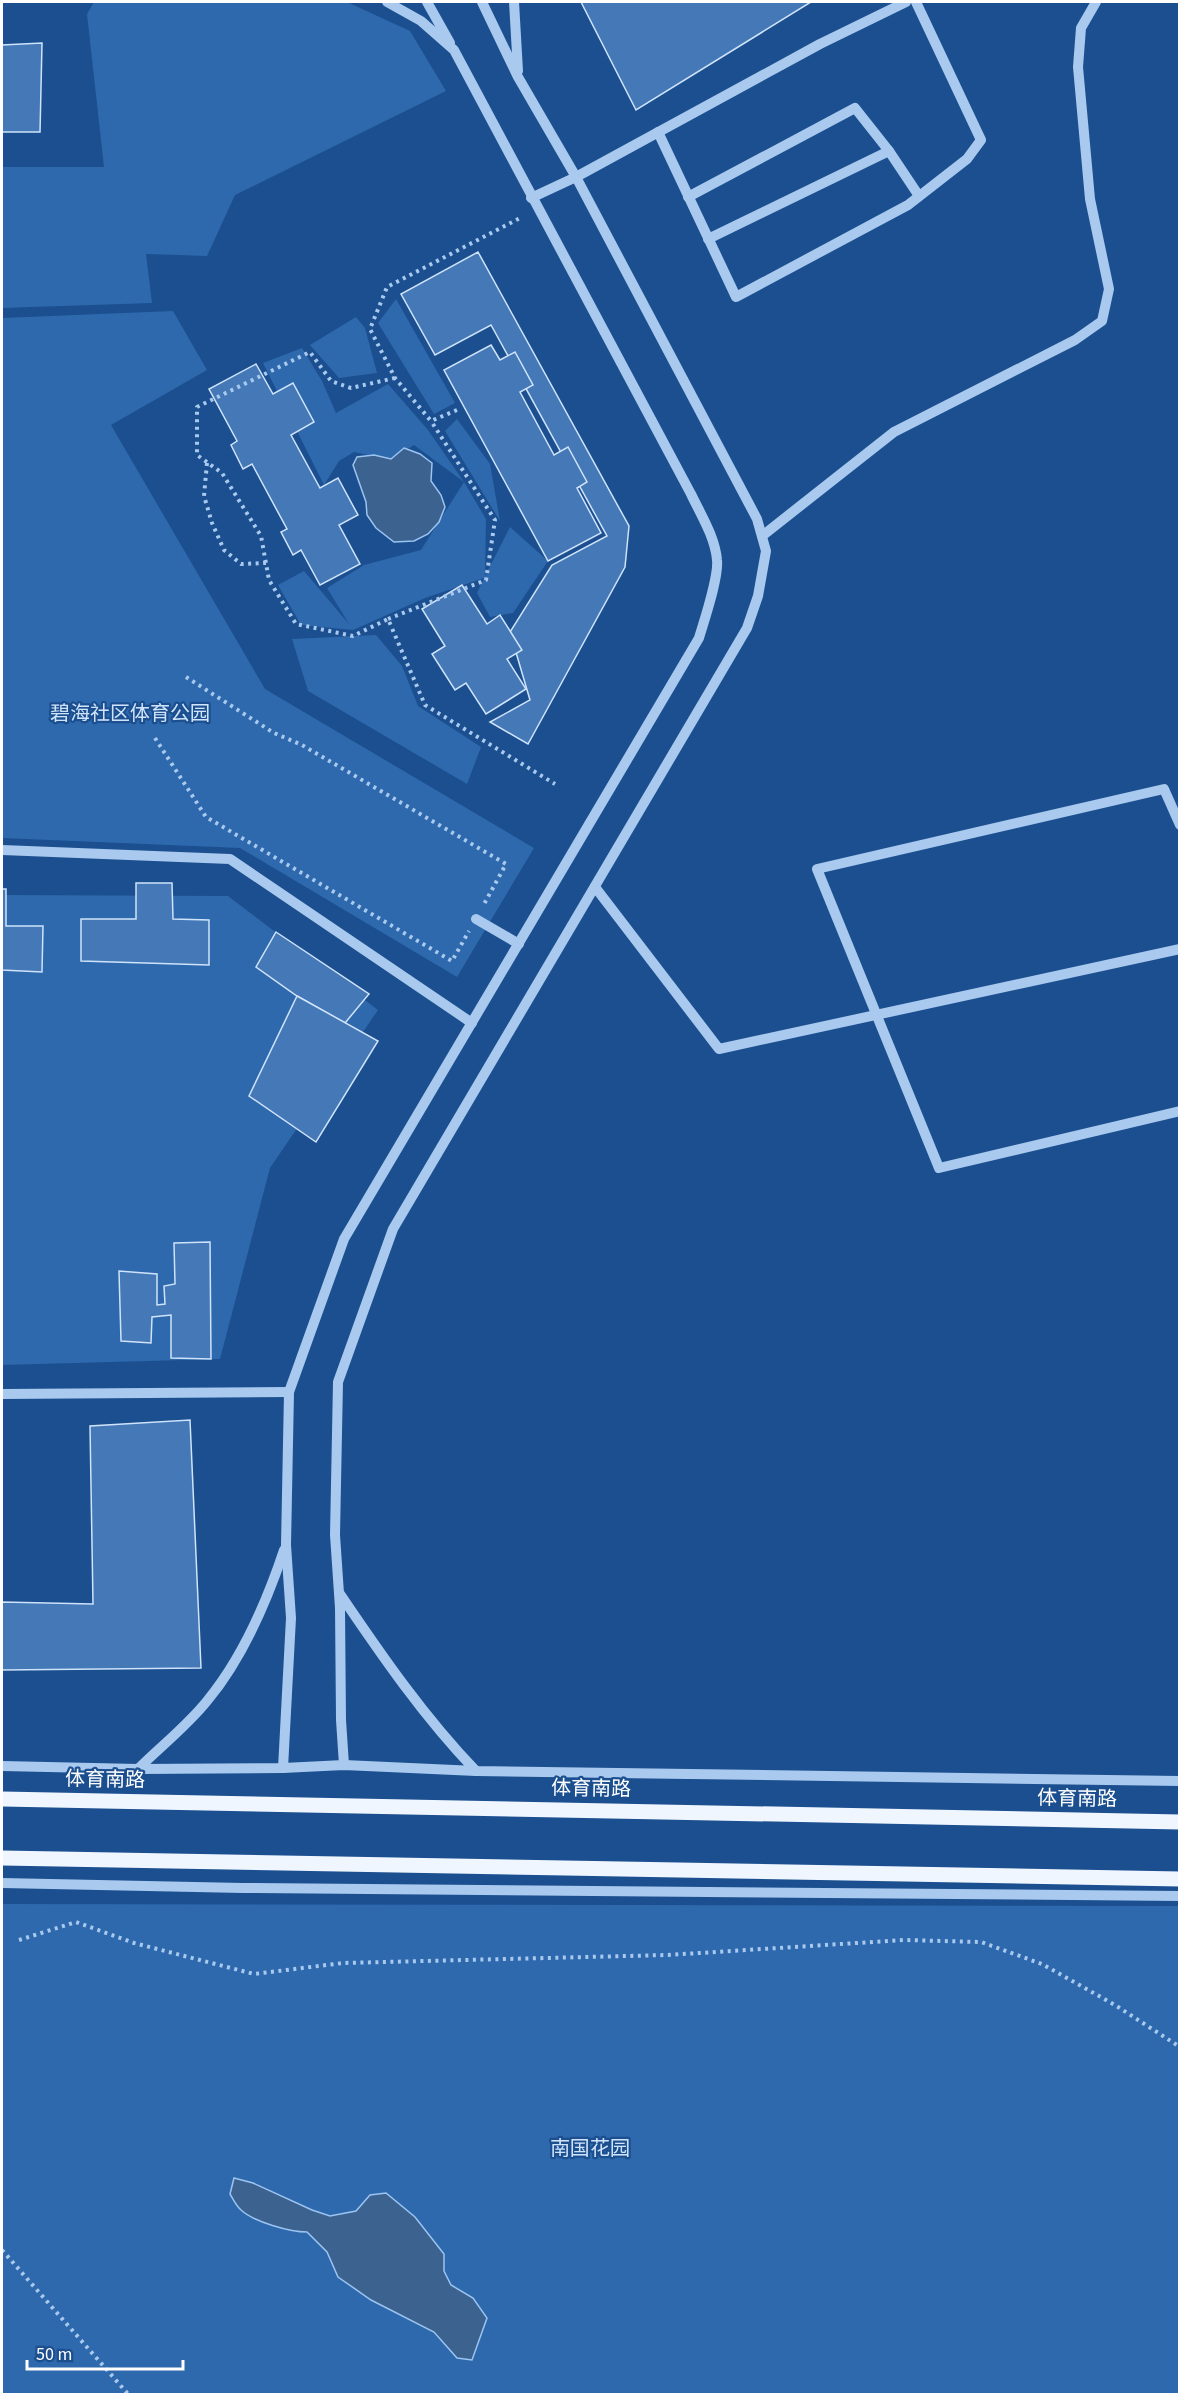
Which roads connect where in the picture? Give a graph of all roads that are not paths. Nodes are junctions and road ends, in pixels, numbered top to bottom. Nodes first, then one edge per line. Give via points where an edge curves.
1 (387, 2) edge
2 (427, 2) edge
3 (482, 2) edge
4 (514, 2) edge
5 (906, 2) edge
6 (916, 2) edge
7 (1096, 2) edge
8 (454, 50) junction
9 (518, 77) junction
10 (658, 132) junction
11 (889, 151) junction
12 (576, 177) junction
13 (919, 196) junction
14 (688, 197) junction
15 (531, 198) junction
16 (708, 239) junction
17 (762, 536) junction
18 (1179, 825) edge
19 (2, 850) edge
20 (595, 886) junction
21 (476, 919) road end
22 (519, 944) junction
23 (1179, 949) edge
24 (875, 1016) junction
25 (472, 1023) junction
26 (1179, 1112) edge
27 (289, 1392) junction
28 (2, 1394) edge
29 (286, 1545) junction
30 (339, 1592) junction
31 (344, 1765) junction
32 (2, 1766) edge
33 (283, 1768) junction
34 (138, 1769) junction
35 (477, 1772) junction
36 (1179, 1780) edge
37 (2, 1799) edge
38 (1179, 1822) edge
39 (2, 1858) edge
40 (1179, 1879) edge
41 (2, 1883) edge
42 (1179, 1896) edge

1 - 8 street via 421,21
2 - 8 street
3 - 9 street
4 - 9 street
5 - 10 street
6 - 13 street via 981,140 967,159
7 - 17 street via 1081,28 1078,67 1090,200 1109,289 1102,321 1075,340 894,432
8 - 15 street
9 - 12 street
10 - 12 street
10 - 14 street
11 - 13 street
11 - 14 street via 855,108
11 - 16 street
12 - 15 street
12 - 17 street via 757,519
13 - 16 street via 736,297
14 - 16 street
15 - 22 street via 695,503 717,561 699,638
17 - 20 street via 766,551 758,596 747,628
18 - 24 street via 1164,789 817,869
19 - 25 street via 230,859
20 - 24 street via 720,1049
20 - 30 street via 393,1229 361,1313 338,1382 335,1535
21 - 22 street
22 - 25 street
23 - 24 street
24 - 26 street via 939,1168
25 - 27 street via 344,1239
27 - 28 street
27 - 29 street
29 - 33 street via 291,1618
29 - 34 street via 269,1592 237,1656 207,1702
30 - 31 street
30 - 35 street via 395,1675
31 - 33 street
31 - 35 street
32 - 34 street
33 - 34 street
35 - 36 street
37 - 38 main road, 体育南路
39 - 40 main road
41 - 42 street

